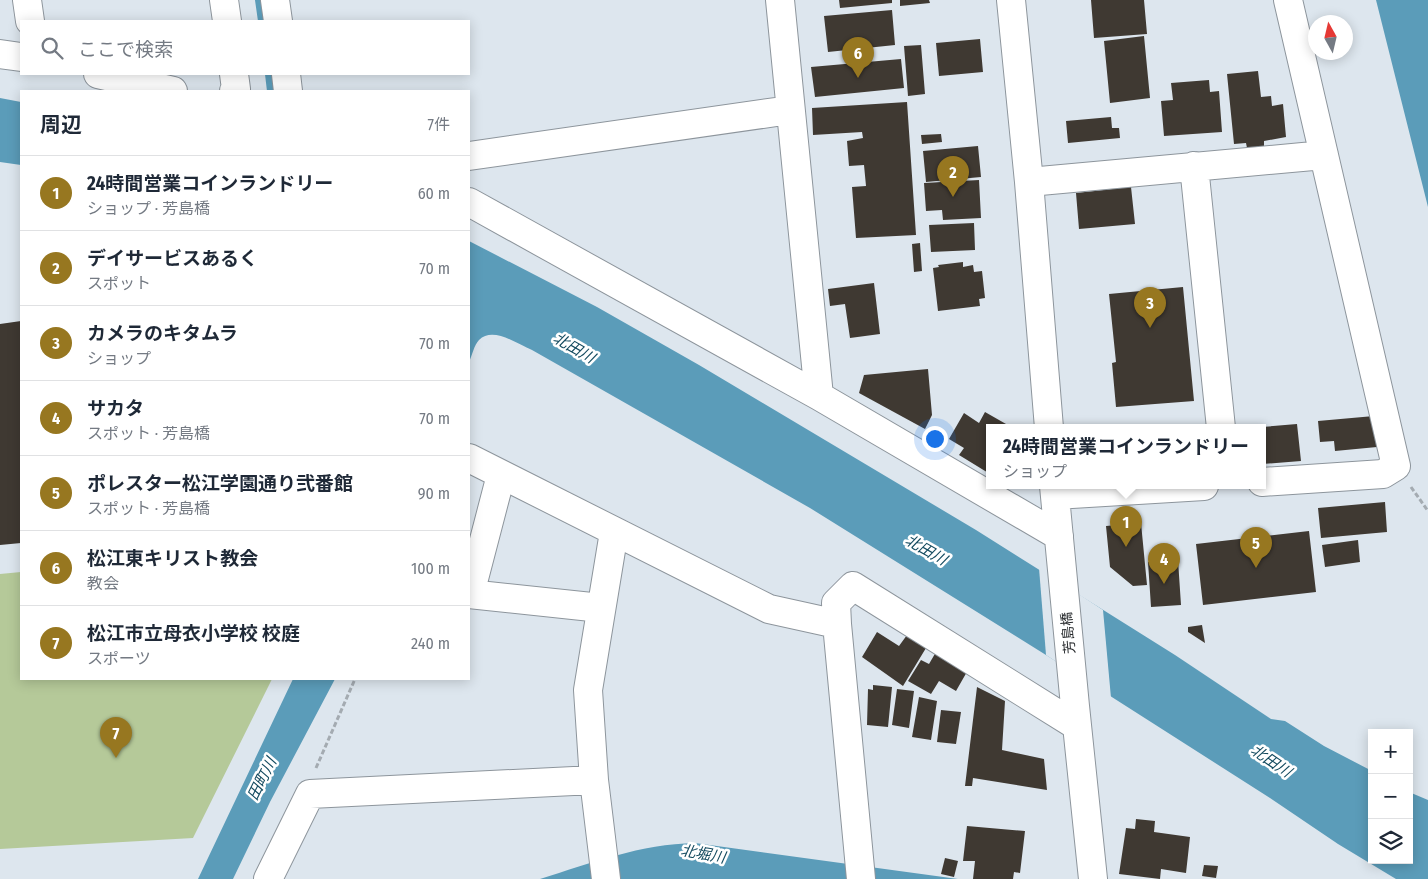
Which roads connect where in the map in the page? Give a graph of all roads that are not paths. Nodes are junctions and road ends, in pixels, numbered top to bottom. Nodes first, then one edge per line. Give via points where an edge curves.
1 (27, 0) edge
2 (224, 0) edge
3 (275, 0) edge
4 (780, 0) edge
5 (1011, 0) edge
6 (1288, 0) edge
7 (30, 20) edge
8 (227, 20) edge
9 (278, 20) edge
10 (0, 54) edge
11 (20, 57) edge
12 (102, 75) edge
13 (234, 75) edge
14 (286, 75) edge
15 (169, 90) edge
16 (235, 90) edge
17 (288, 90) edge
18 (790, 110) junction
19 (1324, 155) junction
20 (470, 156) edge
21 (1194, 166) junction
22 (1029, 182) junction
23 (470, 203) edge
24 (819, 396) junction
25 (1049, 424) edge
26 (1221, 424) edge
27 (470, 459) edge
28 (501, 475) junction
29 (1266, 482) edge
30 (1114, 489) edge
31 (1054, 491) edge
32 (614, 532) junction
33 (1060, 548) junction
34 (470, 590) edge
35 (470, 594) edge
36 (601, 608) junction
37 (837, 624) junction
38 (1076, 716) junction
39 (594, 780) junction
40 (605, 868) edge
41 (861, 871) edge
42 (268, 879) edge
43 (1093, 879) edge

1 - 7 street
2 - 8 street
3 - 9 street
4 - 18 street
5 - 22 street
6 - 19 street
10 - 11 street
12 - 15 street
13 - 16 street
14 - 17 street
18 - 20 street
18 - 24 street
19 - 21 street
19 - 29 street via 1396,466 1382,474
21 - 22 street
21 - 26 street
22 - 25 street
23 - 24 street
24 - 33 street
27 - 28 street
28 - 32 street
28 - 34 street
30 - 31 street
31 - 33 street, 芳島橋
32 - 36 street
32 - 37 street via 768,609
33 - 38 street, 芳島橋
35 - 36 street
36 - 39 street via 588,690
37 - 38 street via 836,603 853,586
37 - 41 street
38 - 43 street, 芳島橋
39 - 40 street
39 - 42 street via 310,794

